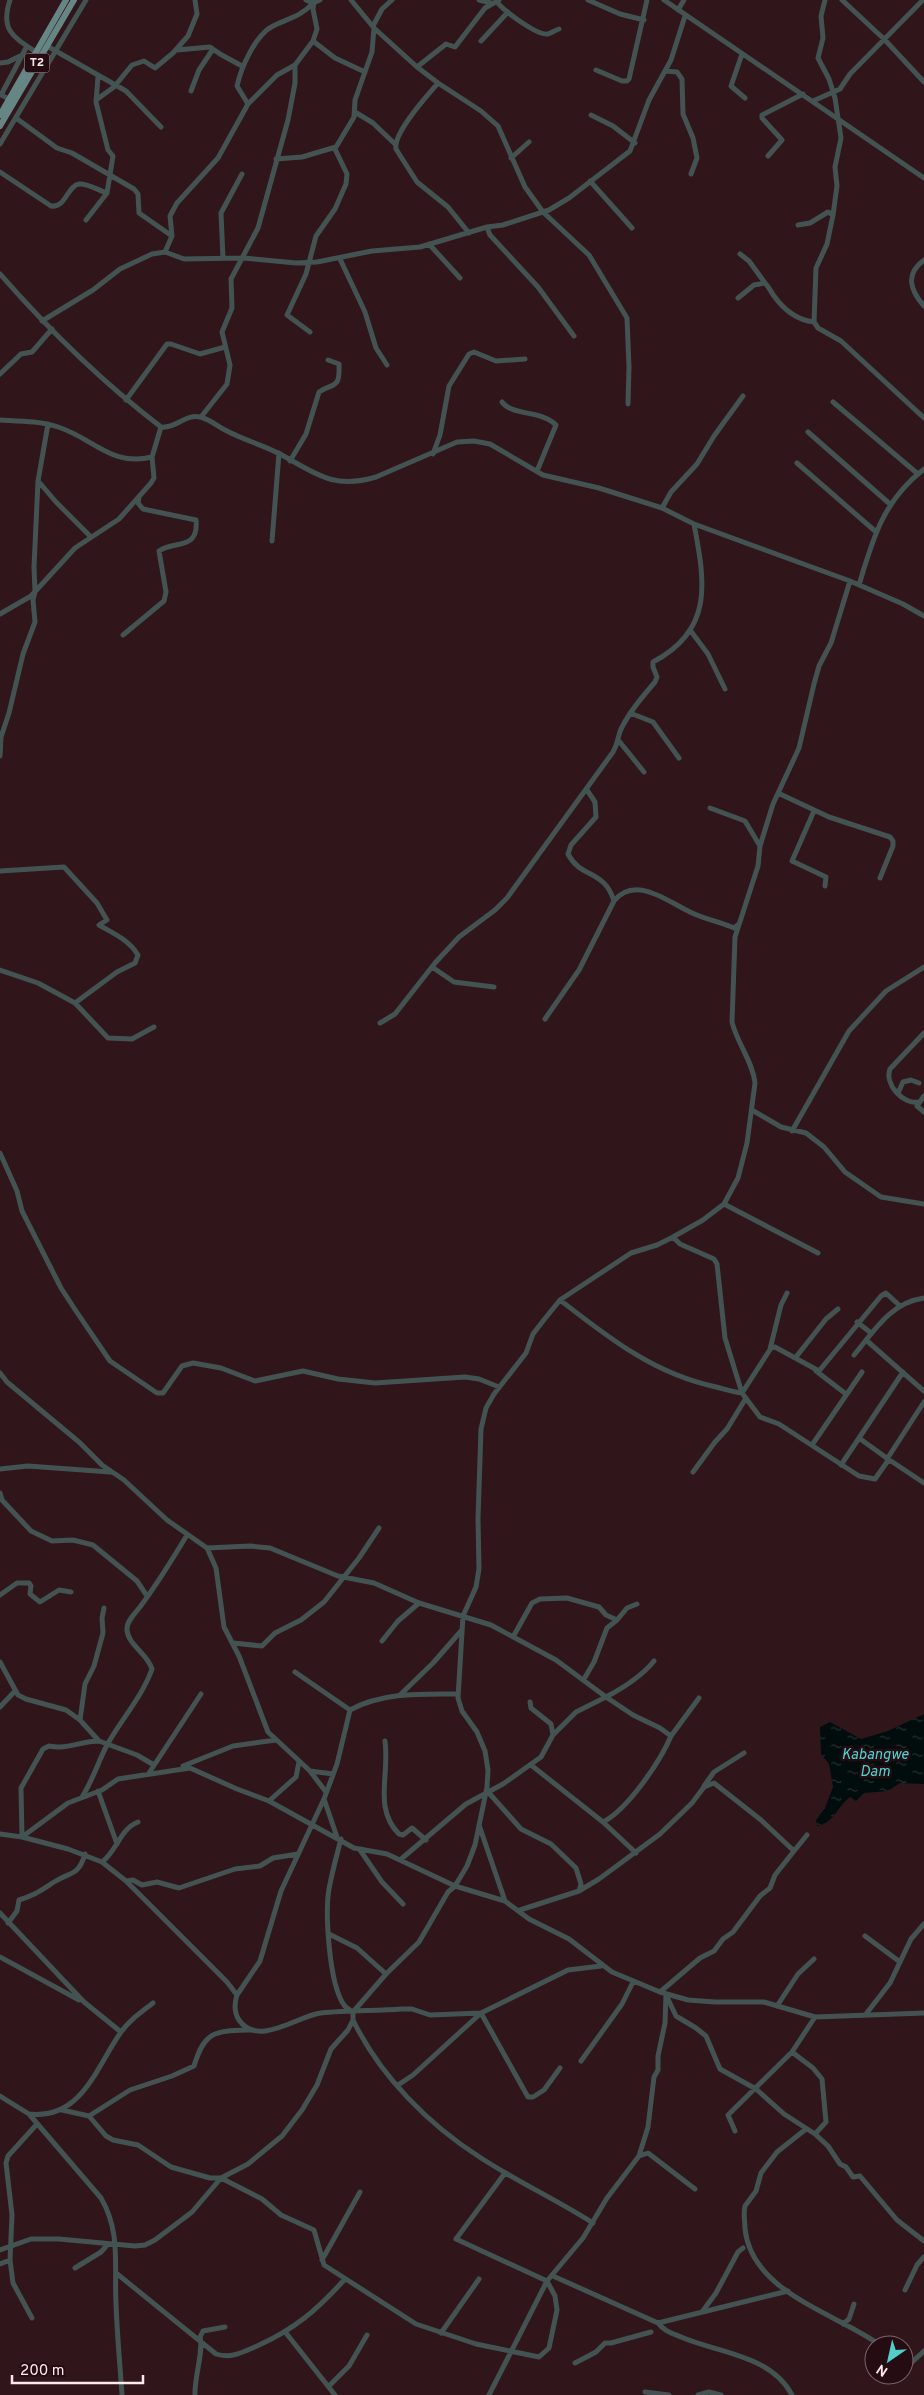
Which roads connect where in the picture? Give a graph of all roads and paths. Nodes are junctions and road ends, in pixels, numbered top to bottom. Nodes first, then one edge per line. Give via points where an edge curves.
1 (10, 0) edge
2 (66, 0) edge
3 (74, 0) edge
4 (86, 0) edge
5 (195, 0) edge
6 (306, 0) edge
7 (320, 0) edge
8 (351, 0) edge
9 (392, 0) edge
10 (479, 0) edge
11 (588, 0) edge
12 (647, 0) edge
13 (664, 0) edge
14 (684, 0) edge
15 (825, 0) edge
16 (842, 0) edge
17 (923, 0) edge
18 (314, 1) edge
19 (496, 1) edge
20 (678, 10) junction
21 (508, 12) junction
22 (685, 16) junction
23 (644, 20) junction
24 (374, 27) junction
25 (559, 29) dead end
26 (884, 39) junction
27 (313, 41) junction
28 (481, 41) dead end
29 (27, 46) junction
30 (47, 46) junction
31 (213, 48) junction
32 (177, 50) junction
33 (54, 51) junction
34 (36, 52) junction
35 (742, 54) junction
36 (21, 55) junction
37 (0, 63) edge
38 (295, 65) junction
39 (242, 66) junction
40 (417, 67) junction
41 (596, 70) dead end
42 (666, 70) junction
43 (365, 72) junction
44 (98, 77) junction
45 (924, 82) edge
46 (438, 83) junction
47 (116, 84) junction
48 (191, 91) dead end
49 (833, 93) junction
50 (804, 94) junction
51 (745, 98) dead end
52 (9, 99) junction
53 (96, 100) junction
54 (813, 101) junction
55 (248, 104) junction
56 (355, 112) junction
57 (0, 115) edge
58 (591, 115) dead end
59 (16, 118) junction
60 (838, 118) junction
61 (0, 126) edge
62 (161, 126) dead end
63 (529, 142) dead end
64 (634, 143) junction
65 (0, 144) edge
66 (395, 144) junction
67 (335, 148) junction
68 (768, 156) dead end
69 (511, 158) junction
70 (276, 159) junction
71 (0, 172) edge
72 (242, 174) dead end
73 (691, 174) dead end
74 (110, 175) junction
75 (924, 178) edge
76 (590, 181) junction
77 (107, 194) junction
78 (543, 212) junction
79 (833, 215) junction
80 (86, 220) dead end
81 (798, 225) dead end
82 (487, 227) junction
83 (632, 228) dead end
84 (469, 233) junction
85 (172, 236) junction
86 (429, 244) junction
87 (165, 252) junction
88 (740, 254) dead end
89 (224, 258) junction
90 (244, 258) junction
91 (340, 259) junction
92 (924, 260) edge
93 (309, 263) junction
94 (0, 274) edge
95 (460, 278) dead end
96 (765, 283) junction
97 (738, 298) dead end
98 (924, 306) edge
99 (42, 322) junction
100 (814, 322) junction
101 (52, 329) junction
102 (310, 332) dead end
103 (574, 336) dead end
104 (226, 347) junction
105 (328, 360) dead end
106 (525, 360) dead end
107 (387, 365) dead end
108 (0, 374) edge
109 (743, 396) dead end
110 (126, 400) junction
111 (502, 402) dead end
112 (833, 402) dead end
113 (628, 404) dead end
114 (201, 417) junction
115 (924, 418) edge
116 (0, 420) edge
117 (48, 424) junction
118 (161, 428) junction
119 (808, 432) dead end
120 (279, 453) junction
121 (433, 454) junction
122 (152, 457) junction
123 (290, 461) junction
124 (797, 463) dead end
125 (924, 470) edge
126 (537, 472) junction
127 (918, 474) junction
128 (38, 481) junction
129 (139, 496) junction
130 (891, 506) junction
131 (662, 508) junction
132 (694, 524) junction
133 (875, 531) junction
134 (90, 536) junction
135 (272, 541) dead end
136 (850, 581) junction
137 (859, 585) junction
138 (35, 592) junction
139 (0, 614) edge
140 (924, 616) edge
141 (690, 630) junction
142 (123, 635) dead end
143 (725, 689) dead end
144 (630, 713) junction
145 (0, 741) edge
146 (619, 741) junction
147 (0, 756) edge
148 (679, 758) dead end
149 (644, 772) dead end
150 (588, 790) junction
151 (778, 793) junction
152 (710, 808) dead end
153 (814, 811) junction
154 (760, 846) junction
155 (0, 871) edge
156 (880, 878) dead end
157 (824, 886) dead end
158 (614, 901) junction
159 (739, 924) junction
160 (432, 967) junction
161 (924, 967) edge
162 (0, 970) edge
163 (494, 987) dead end
164 (75, 1003) junction
165 (545, 1019) dead end
166 (380, 1023) dead end
167 (154, 1028) dead end
168 (924, 1032) edge
169 (919, 1083) dead end
170 (898, 1093) junction
171 (924, 1096) edge
172 (920, 1102) junction
173 (752, 1110) junction
174 (924, 1112) edge
175 (792, 1130) junction
176 (0, 1152) edge
177 (724, 1204) junction
178 (924, 1204) edge
179 (674, 1237) junction
180 (818, 1253) dead end
181 (787, 1293) dead end
182 (924, 1298) edge
183 (560, 1300) junction
184 (900, 1306) junction
185 (838, 1310) dead end
186 (857, 1322) junction
187 (871, 1333) junction
188 (866, 1340) junction
189 (770, 1349) junction
190 (854, 1355) dead end
191 (796, 1357) junction
192 (815, 1371) junction
193 (862, 1372) dead end
194 (903, 1372) junction
195 (0, 1373) edge
196 (499, 1387) junction
197 (924, 1391) edge
198 (742, 1393) junction
199 (846, 1394) junction
200 (746, 1398) junction
201 (924, 1402) edge
202 (859, 1438) junction
203 (812, 1445) junction
204 (889, 1460) junction
205 (841, 1464) junction
206 (0, 1469) edge
207 (111, 1472) junction
208 (694, 1472) dead end
209 (924, 1483) edge
210 (0, 1493) edge
211 (378, 1528) dead end
212 (187, 1535) junction
213 (207, 1548) junction
214 (343, 1577) junction
215 (71, 1592) dead end
216 (0, 1595) edge
217 (148, 1596) junction
218 (419, 1603) junction
219 (637, 1604) dead end
220 (104, 1608) dead end
221 (463, 1616) junction
222 (617, 1620) junction
223 (462, 1630) junction
224 (513, 1637) junction
225 (382, 1641) dead end
226 (233, 1643) junction
227 (242, 1645) junction
228 (236, 1649) junction
229 (654, 1661) dead end
230 (0, 1662) edge
231 (295, 1672) dead end
232 (584, 1679) junction
233 (15, 1691) junction
234 (201, 1694) dead end
235 (458, 1694) junction
236 (399, 1695) junction
237 (606, 1696) junction
238 (699, 1698) dead end
239 (530, 1702) dead end
240 (0, 1707) edge
241 (350, 1710) junction
242 (80, 1720) junction
243 (553, 1734) junction
244 (671, 1736) junction
245 (99, 1740) junction
246 (276, 1740) junction
247 (385, 1741) dead end
248 (108, 1745) junction
249 (744, 1753) dead end
250 (299, 1762) junction
251 (154, 1765) junction
252 (531, 1765) junction
253 (182, 1767) junction
254 (310, 1771) junction
255 (149, 1773) junction
256 (333, 1774) junction
257 (704, 1787) junction
258 (98, 1791) junction
259 (326, 1792) junction
260 (487, 1794) junction
261 (82, 1797) junction
262 (324, 1799) junction
263 (269, 1801) junction
264 (138, 1822) dead end
265 (603, 1822) junction
266 (313, 1824) junction
267 (479, 1825) junction
268 (0, 1834) edge
269 (807, 1835) dead end
270 (22, 1836) junction
271 (339, 1838) junction
272 (426, 1840) junction
273 (117, 1844) junction
274 (360, 1850) junction
275 (794, 1850) junction
276 (636, 1853) junction
277 (85, 1854) junction
278 (298, 1854) junction
279 (400, 1860) junction
280 (102, 1862) junction
281 (126, 1881) junction
282 (455, 1886) junction
283 (580, 1891) junction
284 (505, 1901) junction
285 (403, 1904) dead end
286 (520, 1910) junction
287 (0, 1913) edge
288 (8, 1923) junction
289 (924, 1924) edge
290 (329, 1934) junction
291 (865, 1936) dead end
292 (0, 1957) edge
293 (814, 1959) dead end
294 (900, 1962) junction
295 (601, 1966) junction
296 (386, 1974) junction
297 (633, 1982) junction
298 (660, 1992) junction
299 (237, 1994) junction
300 (666, 1994) junction
301 (84, 2002) junction
302 (153, 2003) dead end
303 (777, 2006) junction
304 (353, 2012) junction
305 (481, 2013) junction
306 (866, 2014) junction
307 (924, 2014) edge
308 (815, 2017) junction
309 (353, 2020) junction
310 (253, 2030) junction
311 (121, 2032) junction
312 (792, 2052) junction
313 (581, 2061) dead end
314 (560, 2068) dead end
315 (398, 2085) junction
316 (756, 2089) junction
317 (0, 2096) edge
318 (62, 2110) junction
319 (29, 2114) junction
320 (89, 2116) junction
321 (37, 2124) junction
322 (806, 2129) junction
323 (735, 2131) dead end
324 (815, 2134) junction
325 (639, 2156) junction
326 (505, 2173) junction
327 (221, 2178) junction
328 (695, 2189) dead end
329 (360, 2192) dead end
330 (594, 2223) junction
331 (924, 2241) edge
332 (108, 2244) junction
333 (115, 2244) junction
334 (10, 2245) junction
335 (743, 2248) dead end
336 (0, 2250) edge
337 (924, 2257) edge
338 (10, 2260) junction
339 (322, 2260) junction
340 (0, 2264) edge
341 (75, 2268) dead end
342 (116, 2273) junction
343 (553, 2276) junction
344 (345, 2279) junction
345 (479, 2279) dead end
346 (547, 2281) junction
347 (906, 2290) dead end
348 (788, 2291) junction
349 (854, 2304) dead end
350 (702, 2312) junction
351 (32, 2318) dead end
352 (658, 2323) junction
353 (843, 2324) junction
354 (225, 2327) dead end
355 (286, 2332) junction
356 (651, 2332) dead end
357 (441, 2333) junction
358 (368, 2335) dead end
359 (864, 2336) edge
360 (202, 2343) junction
361 (511, 2351) junction
362 (924, 2351) edge
363 (914, 2360) edge
364 (575, 2363) dead end
365 (329, 2386) junction
366 (645, 2392) dead end
367 (122, 2395) edge
368 (195, 2395) edge
369 (335, 2395) edge
370 (489, 2395) edge
371 (669, 2395) edge
372 (698, 2395) edge
373 (721, 2395) edge
374 (792, 2395) edge

1 - 29 street via 6,12 7,25
2 - 34 main road, T2
3 - 30 main road, T2
4 - 33 street
5 - 32 street via 197,16
6 - 18 street
7 - 18 street
8 - 24 street
9 - 24 street via 382,9
10 - 19 street
11 - 23 street
12 - 23 street
13 - 20 street
14 - 20 street
15 - 49 street via 823,38 818,58
16 - 26 street
17 - 26 street
18 - 27 street via 318,24
18 - 39 street via 304,12 270,27
19 - 21 street
19 - 40 street via 455,47 448,44
20 - 22 street
21 - 25 street via 540,33 548,34
21 - 28 street
22 - 35 street
22 - 42 street
23 - 41 street via 627,81
24 - 40 street
24 - 43 street via 372,52
26 - 45 street
26 - 49 street
27 - 38 street
27 - 43 street via 335,58
29 - 34 street
29 - 36 street
30 - 33 street
30 - 61 main road, T2
31 - 32 street
31 - 39 street
31 - 48 street
32 - 47 street via 155,68 144,61 135,63
33 - 44 street
33 - 59 street
34 - 52 main road, T2
35 - 50 street
35 - 51 street via 734,72 732,88
36 - 37 street
36 - 52 street via 1,94
38 - 55 street via 276,75
38 - 70 street via 289,116
39 - 55 street via 237,87
40 - 46 street
42 - 64 street via 649,100
42 - 73 street via 677,72 682,79 683,114 698,158
43 - 56 street via 355,100
44 - 47 street
44 - 53 street
46 - 66 street via 416,109
46 - 69 street via 498,126
47 - 53 street
47 - 62 street
49 - 54 street
49 - 60 street
50 - 54 street
50 - 68 street via 762,115 782,140
52 - 57 main road, T2
53 - 74 street via 108,150 113,156
54 - 60 street
55 - 85 street via 213,164 176,203 170,216
56 - 66 street via 373,123
56 - 67 street
58 - 64 street
59 - 65 street
59 - 74 street via 57,148
60 - 75 street
60 - 79 street via 840,148 835,167 837,186
63 - 69 street
64 - 76 street via 630,151
66 - 84 street via 417,182 442,202
67 - 70 street via 302,157
67 - 93 street via 346,174 346,184 337,205 316,236
69 - 78 street via 525,187
70 - 90 street via 258,228
71 - 77 street via 52,206 59,204 76,185
72 - 89 street via 221,213
74 - 77 street
74 - 85 street via 134,189 138,194 136,200 140,214
76 - 78 street via 569,198
76 - 83 street
77 - 80 street
78 - 82 street
78 - 113 street via 586,251 624,310 630,367
79 - 81 street via 828,212
79 - 100 street via 827,244 816,268
82 - 84 street
82 - 103 street via 490,235 538,287
84 - 86 street
85 - 87 street
86 - 91 street via 372,251
86 - 95 street
87 - 89 street via 184,259
87 - 99 street via 120,268 93,290
88 - 96 street via 749,260
89 - 90 street
90 - 93 street
90 - 104 street via 230,279 232,308 222,332
91 - 93 street
91 - 107 street via 376,348
92 - 98 street via 914,268 910,277
93 - 102 street via 286,314
94 - 99 street
96 - 97 street via 754,284
96 - 100 street via 792,315
99 - 101 street
100 - 115 street via 840,341
101 - 108 street via 32,352 21,354
101 - 110 street
104 - 110 street via 200,354 168,344
104 - 114 street via 230,365 227,384
105 - 123 street via 340,364 339,378 332,387 319,392 306,434
106 - 121 street via 501,361 474,352 470,354 449,386
109 - 131 street via 698,464 671,492
110 - 118 street
111 - 126 street via 508,409 528,411 556,425
112 - 127 street
114 - 118 street via 193,416
114 - 120 street via 235,436
116 - 117 street
117 - 122 street via 109,454 141,460
117 - 128 street
118 - 122 street
119 - 130 street
120 - 123 street
120 - 135 street
121 - 123 street via 376,477 356,481 328,479
121 - 126 street via 457,442 474,441 505,451
122 - 129 street via 154,478
124 - 133 street
125 - 127 street
126 - 131 street
127 - 130 street via 902,489
128 - 134 street
128 - 138 street
129 - 134 street via 119,519
129 - 142 street via 138,502 143,509 196,520 196,525 187,542 160,551 166,592 164,601
130 - 133 street
131 - 132 street
132 - 136 street
132 - 141 street via 703,588 697,617
133 - 137 street
134 - 138 street via 61,561
136 - 137 street
136 - 151 street via 814,684 799,748
137 - 140 street
138 - 139 street
138 - 145 street via 34,628 23,654
141 - 143 street via 708,654
141 - 144 street via 654,662 657,678
144 - 146 street via 621,729
144 - 148 street via 653,722
145 - 147 street
146 - 149 street
146 - 150 street
150 - 158 street via 595,802 596,817 571,845 568,854 580,868 605,882
150 - 160 street via 507,898 469,928
151 - 153 street
151 - 154 street
152 - 154 street via 745,821
153 - 156 street via 890,837 893,846
153 - 157 street via 792,861 826,876
154 - 159 street via 758,866
155 - 164 street via 64,867 98,902 107,920 99,925 119,936 138,955 135,963
158 - 159 street via 619,894 636,889 651,892 699,916 734,928
158 - 165 street via 579,970
159 - 173 street via 734,947 732,1022 754,1074
160 - 163 street via 454,982
160 - 166 street via 395,1014
161 - 175 street via 886,991 849,1031
162 - 164 street via 38,983
164 - 167 street via 108,1038 132,1040
168 - 170 street via 887,1076
169 - 170 street via 907,1080 900,1085
170 - 172 street via 908,1101
171 - 172 street
172 - 174 street via 917,1106
173 - 175 street
173 - 177 street via 738,1178
175 - 178 street via 806,1133 818,1142 846,1172 880,1197
176 - 196 street via 22,1211 61,1288 110,1361 157,1393 163,1392 182,1366 193,1363 229,1370 255,1381 303,1370 338,1379 375,1383 465,1377
177 - 179 street
177 - 180 street
179 - 183 street via 657,1246 631,1253
179 - 198 street via 680,1244 714,1259 717,1264 725,1338
181 - 189 street
182 - 184 street via 909,1300
183 - 196 street via 533,1334 526,1353
183 - 198 street via 650,1364 695,1382
184 - 186 street via 886,1293
184 - 187 street via 878,1323
185 - 191 street via 826,1319
186 - 187 street
186 - 192 street via 822,1369
187 - 188 street
188 - 190 street
188 - 194 street
189 - 191 street via 775,1347
189 - 198 street
191 - 192 street
192 - 199 street
193 - 199 street
194 - 197 street
194 - 202 street
195 - 207 street
196 - 221 street via 486,1408 481,1429 477,1581
198 - 200 street
199 - 203 street
200 - 203 street via 760,1417 780,1424
200 - 208 street
201 - 204 street
202 - 204 street
202 - 205 street
203 - 205 street
204 - 205 street via 878,1477 872,1480 858,1476
204 - 209 street
206 - 207 street via 28,1466
207 - 212 street
210 - 217 street via 2,1500 31,1531 52,1540 73,1540 93,1545 137,1581
211 - 214 street
212 - 213 street
212 - 217 street
213 - 214 street via 270,1548
213 - 226 street via 219,1582 222,1618
214 - 218 street via 374,1583
214 - 227 street via 324,1602 302,1620 275,1633 262,1646
215 - 216 street via 59,1590 40,1602 30,1594 29,1583 16,1583
217 - 248 street via 129,1620 126,1630 152,1669
218 - 221 street
218 - 225 street
219 - 222 street via 627,1608
220 - 242 street via 103,1633 85,1684
221 - 223 street
221 - 224 street via 491,1625
222 - 224 street via 599,1607 568,1598 540,1598 532,1603
222 - 232 street via 605,1631
223 - 235 street
223 - 236 street
224 - 232 street
226 - 227 street
226 - 228 street
227 - 228 street
228 - 246 street via 264,1723
229 - 237 street via 618,1691
230 - 233 street
231 - 241 street
232 - 237 street
233 - 240 street
233 - 242 street via 26,1699 59,1707
234 - 251 street
235 - 236 street
235 - 260 street via 459,1705 485,1751
236 - 241 street via 367,1701
237 - 243 street via 576,1712
237 - 244 street
238 - 244 street
239 - 243 street via 531,1708 551,1724
241 - 256 street
242 - 245 street
243 - 252 street via 546,1751
244 - 265 street via 644,1781 619,1810
245 - 248 street
245 - 270 street via 43,1749 21,1788
246 - 250 street
246 - 253 street via 233,1746
247 - 272 street via 384,1811 398,1834 403,1835 412,1828
248 - 251 street
248 - 261 street
249 - 257 street via 714,1772
250 - 254 street
250 - 263 street via 296,1777
251 - 255 street
252 - 260 street
252 - 265 street
253 - 255 street
253 - 263 street via 200,1771 237,1790
254 - 256 street
254 - 259 street
255 - 258 street via 118,1779
256 - 259 street
257 - 275 street via 714,1783
257 - 276 street via 692,1804
258 - 261 street
258 - 273 street
259 - 262 street
260 - 267 street
260 - 272 street via 466,1804
260 - 283 street via 521,1829 550,1844 576,1868
261 - 270 street via 68,1803
262 - 266 street
262 - 271 street
263 - 266 street
264 - 273 street via 128,1827
265 - 276 street
266 - 271 street
266 - 278 street
267 - 282 street via 468,1866
267 - 284 street
268 - 270 street
269 - 275 street
270 - 277 street
271 - 274 street
271 - 290 street via 329,1886
272 - 279 street
273 - 280 street
274 - 279 street via 388,1854
274 - 285 street via 382,1882
275 - 298 street via 775,1874 770,1888 760,1896 733,1932 714,1951 700,1958
276 - 283 street
277 - 280 street
277 - 288 street via 77,1871 56,1881 43,1892 18,1900 17,1911
278 - 281 street via 273,1858 260,1866 235,1869 179,1888 157,1882 142,1885 133,1880
278 - 299 street via 276,1905 260,1961
279 - 282 street
280 - 281 street
281 - 299 street
282 - 284 street
282 - 296 street via 448,1892 420,1942
283 - 286 street
284 - 286 street
286 - 295 street via 529,1919 569,1939
287 - 288 street
288 - 301 street
289 - 294 street
290 - 296 street via 357,1948
290 - 304 street via 338,1990 344,2006
291 - 294 street
292 - 301 street
293 - 303 street via 798,1974
294 - 306 street via 890,1983
295 - 297 street
295 - 305 street via 568,1970
296 - 304 street
297 - 298 street
297 - 313 street via 622,2004
298 - 300 street
299 - 310 street via 234,2003 238,2017 242,2024
300 - 303 street via 688,2000 752,2001
300 - 316 street via 676,2016 706,2036 720,2069
300 - 325 street via 665,2023 651,2094 650,2119
301 - 311 street
302 - 311 street
303 - 308 street
304 - 305 street via 402,2009 436,2016
304 - 309 street
304 - 310 street via 321,2013 272,2030
305 - 314 street via 528,2097 544,2090
305 - 315 street
306 - 307 street
306 - 308 street
308 - 312 street
309 - 315 street via 374,2056
309 - 327 street via 326,2058 317,2085 302,2110 282,2136 248,2164
310 - 320 street via 211,2035 203,2041 194,2066 130,2090
311 - 318 street via 79,2096
312 - 316 street
312 - 324 street via 813,2068 824,2085 826,2122
315 - 326 street via 448,2134
316 - 322 street
316 - 323 street via 728,2115
317 - 319 street
318 - 319 street via 43,2116
318 - 320 street
319 - 321 street
320 - 327 street via 106,2136 138,2145 170,2167
321 - 333 street via 101,2198 113,2224
321 - 334 street via 6,2159 12,2215
322 - 324 street
322 - 348 street via 777,2152 761,2173 756,2191 744,2211 746,2232 754,2255 764,2272
324 - 331 street via 840,2164 846,2166 854,2177 860,2176 897,2220
325 - 328 street via 648,2152
325 - 330 street via 607,2198
326 - 330 street
326 - 346 street via 456,2241
327 - 333 street via 192,2212 155,2240 145,2245
327 - 339 street via 262,2199 281,2215 314,2230
329 - 339 street
330 - 343 street
332 - 333 street
332 - 334 street via 31,2239
332 - 341 street
333 - 342 street
334 - 336 street
334 - 338 street
335 - 350 street
337 - 347 street
338 - 340 street
338 - 351 street via 13,2284
339 - 344 street via 324,2265
342 - 360 street
342 - 367 street
343 - 346 street
343 - 352 street
344 - 355 street via 308,2317
344 - 357 street via 410,2321
345 - 357 street
346 - 361 street
346 - 361 street via 555,2296 557,2310 549,2348 539,2358
348 - 350 street
348 - 353 street
349 - 353 street via 849,2319
350 - 352 street
352 - 374 street via 664,2330 705,2347 741,2355 779,2378
353 - 359 street
354 - 360 street via 203,2331 200,2336
355 - 360 street via 232,2356 216,2354
355 - 365 street
356 - 364 street via 605,2343
357 - 361 street via 492,2349
358 - 365 street via 349,2366
360 - 368 street
361 - 370 street
362 - 363 street
365 - 369 street
366 - 371 street
372 - 373 street via 709,2392

